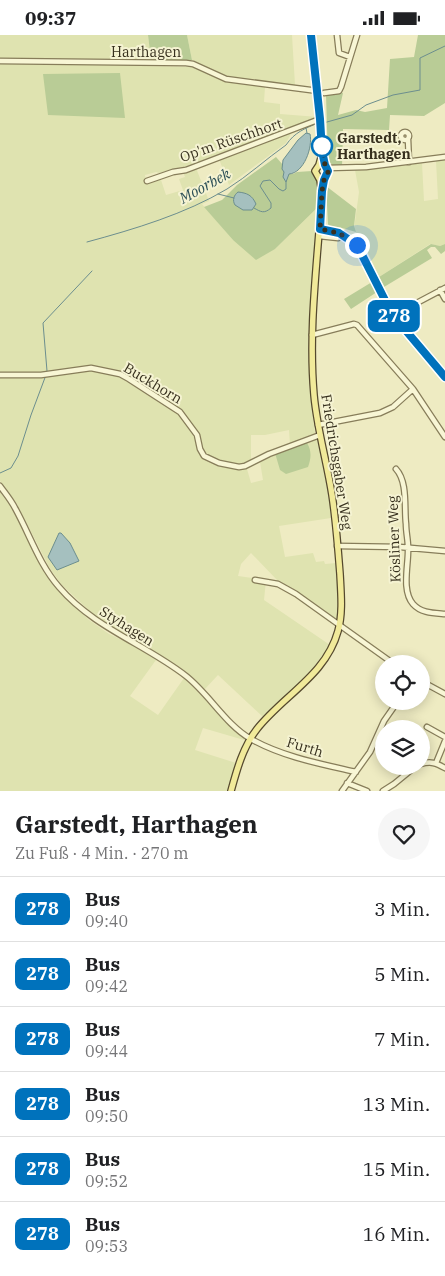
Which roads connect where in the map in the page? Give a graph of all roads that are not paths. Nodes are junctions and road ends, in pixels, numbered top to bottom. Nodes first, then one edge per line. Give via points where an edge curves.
1 (311, 35) edge
2 (337, 35) edge
3 (357, 35) edge
4 (350, 57) junction
5 (0, 61) edge
6 (321, 92) junction
7 (320, 119) junction
8 (408, 139) dead end
9 (445, 157) edge
10 (409, 162) junction
11 (324, 171) junction
12 (147, 181) dead end
13 (319, 233) junction
14 (443, 289) edge
15 (445, 299) edge
16 (394, 315) junction
17 (312, 335) junction
18 (0, 375) edge
19 (445, 377) edge
20 (413, 389) junction
21 (318, 425) junction
22 (320, 435) junction
23 (445, 437) edge
24 (396, 469) dead end
25 (0, 486) edge
26 (337, 546) junction
27 (408, 548) junction
28 (445, 551) edge
29 (255, 580) dead end
30 (445, 614) edge
31 (339, 625) junction
32 (381, 655) edge
33 (430, 686) edge
34 (445, 694) edge
35 (392, 710) edge
36 (430, 729) edge
37 (445, 737) edge
38 (250, 739) junction
39 (445, 741) edge
40 (430, 762) edge
41 (436, 763) junction
42 (445, 768) edge
43 (356, 772) junction
44 (405, 775) edge
45 (347, 783) junction
46 (231, 791) edge
47 (342, 791) edge
48 (368, 791) edge
49 (383, 791) edge

1 - 6 main road
2 - 4 street via 339,53
3 - 4 street
4 - 6 street via 339,91
5 - 6 street, Harthagen via 186,63 226,79
6 - 7 main road
7 - 11 main road
7 - 12 street, Op'm Rüschhort via 186,170
8 - 10 street
9 - 10 street
10 - 11 street
11 - 13 main road, Friedrichsgaber Weg
13 - 16 street via 339,233 357,245
13 - 17 main road, Friedrichsgaber Weg
14 - 15 street
14 - 16 street
16 - 19 street
17 - 20 street via 354,323
17 - 21 main road, Friedrichsgaber Weg
18 - 22 street, Buckhorn via 27,376 91,368 126,377 180,412 197,435 204,456 231,466 245,466
20 - 21 street via 380,413
20 - 23 street
21 - 22 main road, Friedrichsgaber Weg
22 - 26 main road, Friedrichsgaber Weg via 332,494
24 - 27 street, Kösliner Weg via 404,491
25 - 38 street, Styhagen via 60,588 111,631 185,675
26 - 27 street
26 - 31 main road, Friedrichsgaber Weg
27 - 28 street
27 - 30 street, Kösliner Weg via 409,599 422,611
29 - 31 street via 282,586
31 - 32 street
31 - 38 main road, Friedrichsgaber Weg via 321,665 265,719
33 - 34 street
35 - 43 street
36 - 37 street
38 - 43 street, Furth via 290,755
38 - 46 main road, Friedrichsgaber Weg
39 - 41 street
40 - 41 street
41 - 42 street
43 - 45 street
44 - 49 street
45 - 47 street
45 - 48 street

